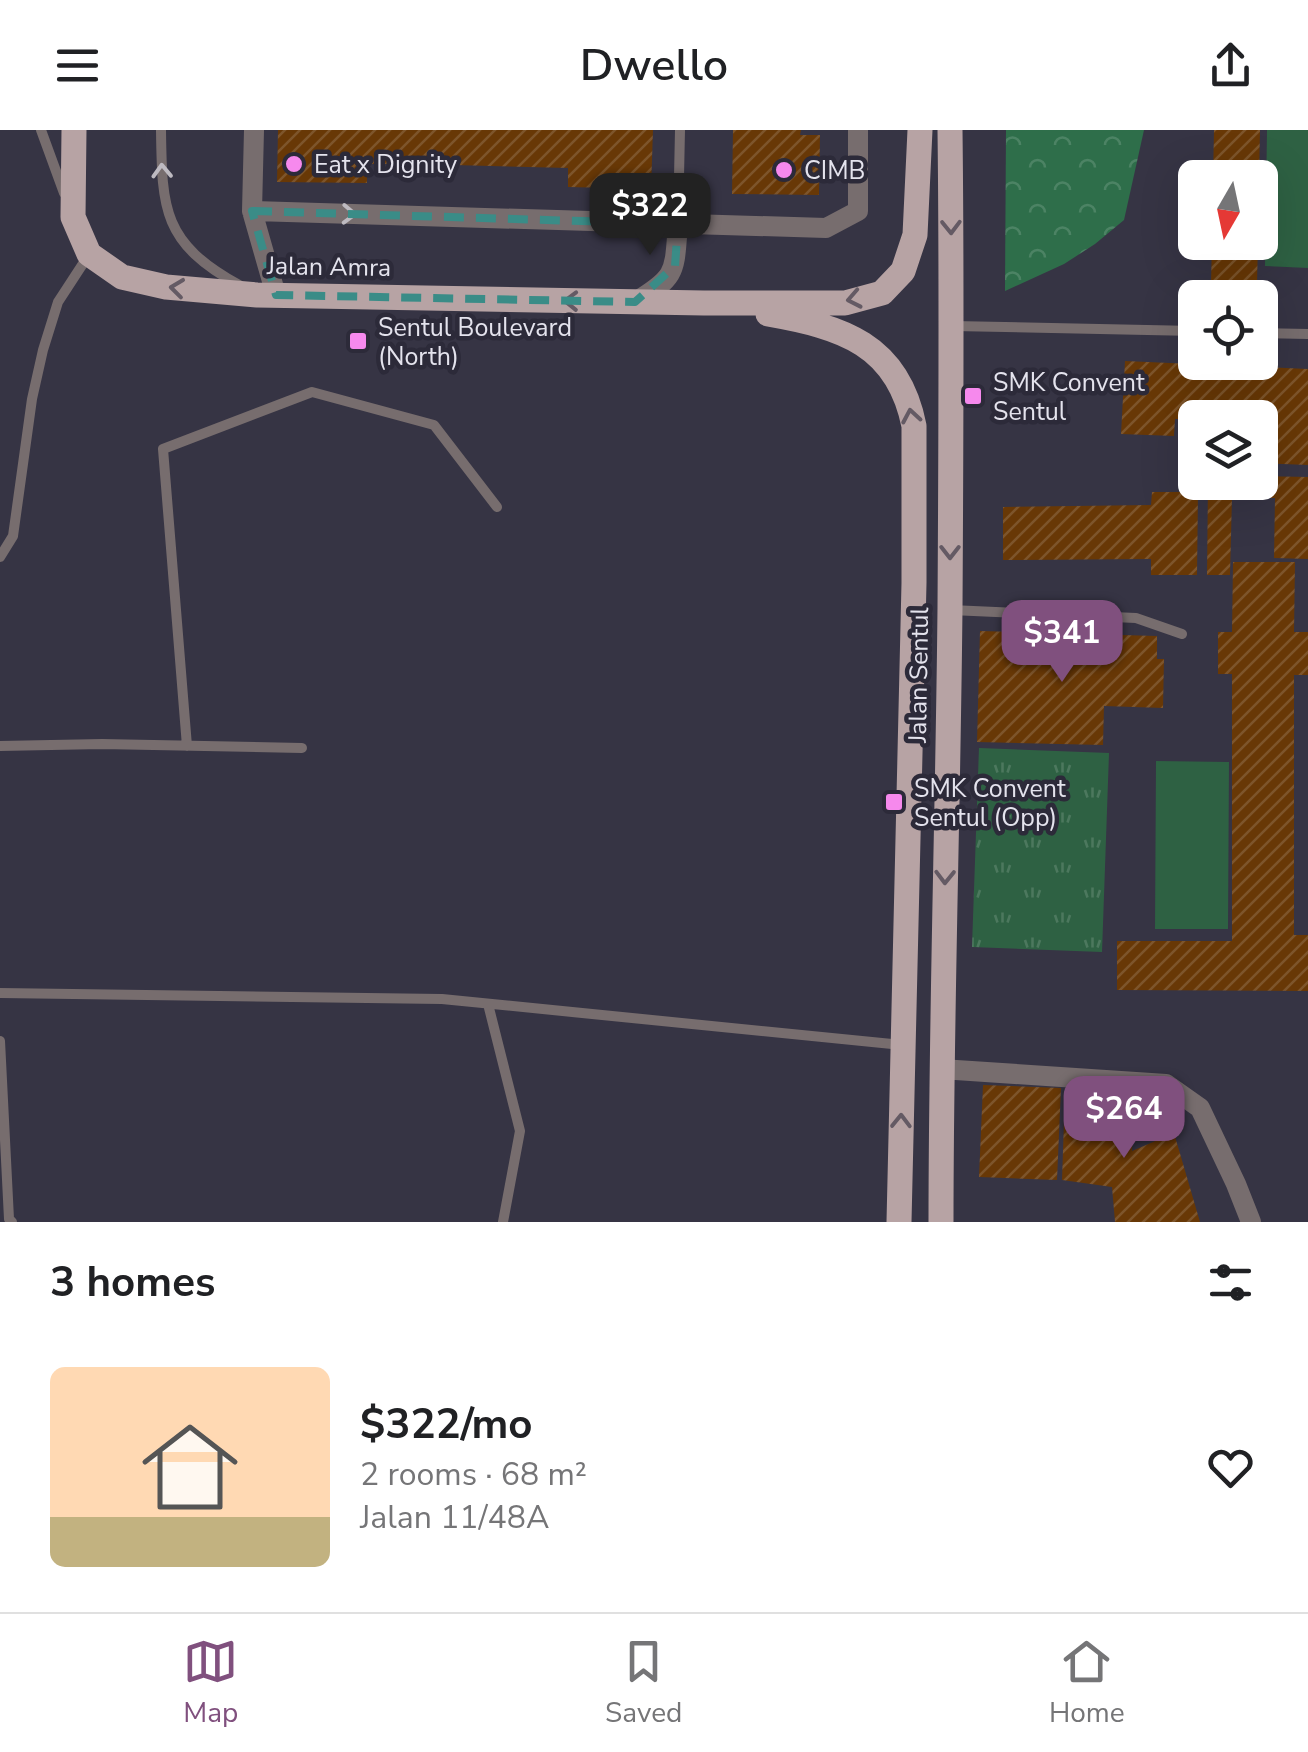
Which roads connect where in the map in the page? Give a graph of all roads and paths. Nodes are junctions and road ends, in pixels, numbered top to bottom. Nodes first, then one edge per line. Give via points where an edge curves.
1 (41, 130) edge
2 (74, 130) edge
3 (161, 130) edge
4 (254, 130) edge
5 (680, 130) edge
6 (858, 130) edge
7 (920, 130) edge
8 (950, 130) edge
9 (252, 212) junction
10 (73, 217) junction
11 (678, 224) junction
12 (90, 254) junction
13 (266, 295) junction
14 (635, 302) junction
15 (704, 303) junction
16 (952, 326) junction
17 (1178, 331) edge
18 (1278, 333) edge
19 (1308, 334) edge
20 (497, 507) dead end
21 (6, 536) edge
22 (0, 558) edge
23 (950, 610) junction
24 (1182, 634) dead end
25 (0, 746) edge
26 (187, 746) junction
27 (302, 748) dead end
28 (0, 994) edge
29 (488, 1004) junction
30 (0, 1041) edge
31 (903, 1045) junction
32 (941, 1068) junction
33 (12, 1222) edge
34 (503, 1222) edge
35 (899, 1222) edge
36 (941, 1222) edge
37 (1251, 1222) edge

1 - 10 lane
2 - 10 main road
13 -> 3 lane via 210,269 169,219
4 - 9 street
5 - 11 lane
6 - 11 street via 858,211 826,228
7 -> 15 main road via 915,236 903,271 882,293 845,303
8 -> 16 main road, Jalan Sentul
9 -> 11 street
9 - 13 street
10 - 12 main road
11 - 14 street via 675,266 662,286
13 -> 12 main road, Jalan Amra via 122,277
12 - 21 lane via 58,302 43,350
14 -> 13 main road, Jalan Amra
14 - 15 main road, Jalan Amra
31 -> 15 main road, Jalan Sentul via 914,583 910,403 898,378 858,339
16 - 17 lane
16 -> 23 main road, Jalan Sentul
18 - 19 lane
20 - 26 lane via 434,424 312,392 163,449
21 - 22 lane
23 - 24 lane via 1136,618
23 -> 32 main road, Jalan Sentul
25 - 26 lane
26 - 27 lane
28 - 29 lane
29 - 31 lane
29 - 34 lane via 520,1131
30 - 33 lane
35 -> 31 main road, Jalan Sentul
32 - 36 main road, Jalan Sentul
32 - 37 street via 1166,1084 1200,1108

